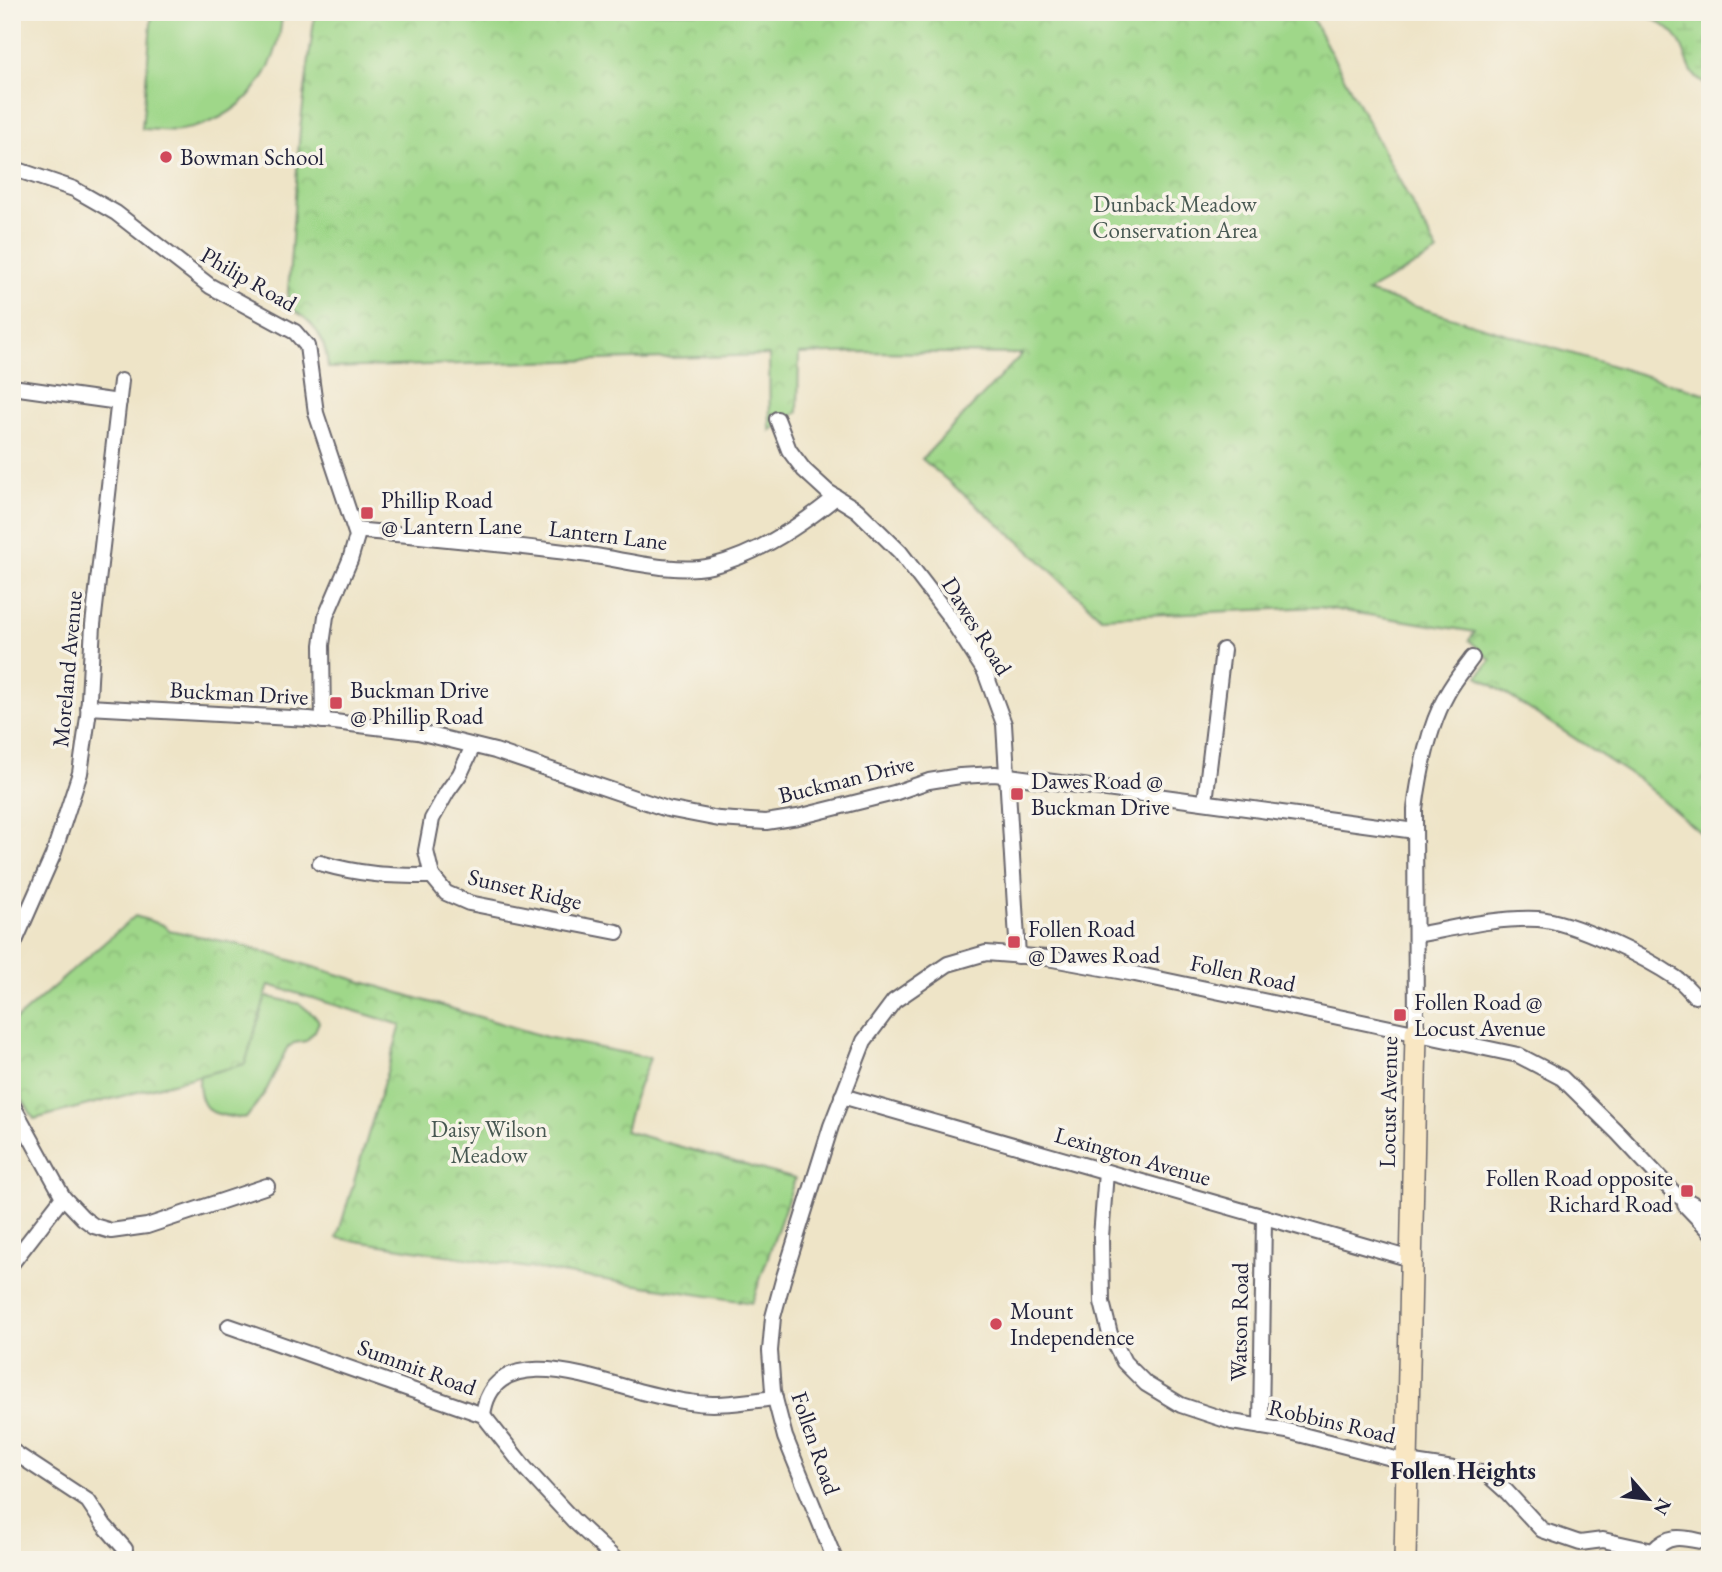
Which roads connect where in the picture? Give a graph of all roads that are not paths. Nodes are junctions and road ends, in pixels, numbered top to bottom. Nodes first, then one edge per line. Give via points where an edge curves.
1 (12, 167) edge
2 (121, 381) dead end
3 (12, 387) edge
4 (119, 402) junction
5 (777, 419) dead end
6 (836, 497) junction
7 (356, 530) junction
8 (1223, 650) dead end
9 (1472, 658) dead end
10 (88, 707) junction
11 (323, 721) junction
12 (473, 746) junction
13 (1007, 775) junction
14 (1205, 802) junction
15 (1415, 831) junction
16 (320, 863) dead end
17 (432, 876) junction
18 (617, 932) dead end
19 (1416, 935) junction
20 (13, 938) edge
21 (1018, 956) junction
22 (1695, 996) dead end
23 (1416, 1032) junction
24 (842, 1096) junction
25 (12, 1104) edge
26 (1106, 1172) junction
27 (267, 1186) dead end
28 (1675, 1194) junction
29 (63, 1197) junction
30 (1710, 1213) edge
31 (1264, 1217) junction
32 (1710, 1231) edge
33 (1411, 1259) junction
34 (12, 1262) edge
35 (229, 1326) dead end
36 (775, 1398) junction
37 (483, 1415) junction
38 (1261, 1427) junction
39 (12, 1451) edge
40 (1407, 1462) junction
41 (1710, 1543) edge
42 (125, 1549) dead end
43 (1650, 1555) edge
44 (616, 1560) edge
45 (835, 1560) edge
46 (1405, 1560) edge

1 - 7 street, Philip Road via 74,189 116,213 209,286 295,332 307,346 316,413
2 - 4 street, Moreland Avenue
3 - 4 street
4 - 10 street, Moreland Avenue
5 - 6 street, Dawes Road via 789,450 804,470
6 - 7 street, Lantern Lane via 745,555 709,567 654,566
6 - 13 street, Dawes Road via 857,510 900,552 985,672 1004,724
7 - 11 street via 350,560 326,616
8 - 14 street
9 - 15 street, Locust Avenue via 1447,694 1432,730 1419,779
10 - 11 street, Buckman Drive
10 - 20 street, Moreland Avenue via 80,774 69,809 53,855
11 - 12 street, Buckman Drive via 418,732
12 - 13 street, Buckman Drive via 667,809 743,821 798,817 929,781
12 - 17 street via 432,819 426,852
13 - 14 street, Buckman Drive
13 - 21 street, Dawes Road
14 - 15 street, Buckman Drive
15 - 19 street, Locust Avenue
16 - 17 street via 354,873
17 - 18 street, Sunset Ridge via 446,893 469,902
19 - 22 street via 1538,919 1565,924 1677,978
19 - 23 street, Locust Avenue
21 - 23 street, Follen Road via 1135,974
21 - 24 street, Follen Road via 986,953 948,964 894,1001 864,1041
23 - 28 street, Follen Road via 1518,1055 1562,1078
23 - 33 street, Locust Avenue
24 - 26 street, Lexington Avenue
24 - 36 street, Follen Road via 774,1317 770,1351
25 - 29 street
26 - 31 street, Lexington Avenue
26 - 38 street, Robbins Road via 1102,1302 1110,1334 1124,1362 1146,1384 1181,1405
27 - 29 street via 147,1226 111,1231 94,1226
28 - 30 street, Follen Road
28 - 32 street
29 - 34 street
31 - 33 street, Lexington Avenue
31 - 38 street, Watson Road
33 - 40 street, Locust Avenue
35 - 37 street, Summit Road
36 - 37 street via 693,1403 548,1369 505,1379 490,1390
36 - 45 street, Follen Road via 785,1437
37 - 44 street, Summit Road via 525,1468
38 - 40 street, Robbins Road
39 - 42 street via 88,1501
40 - 43 street, Robbins Road via 1487,1474 1542,1530 1580,1542 1603,1540
40 - 46 street, Locust Avenue
41 - 43 street, Robbins Road via 1673,1537

